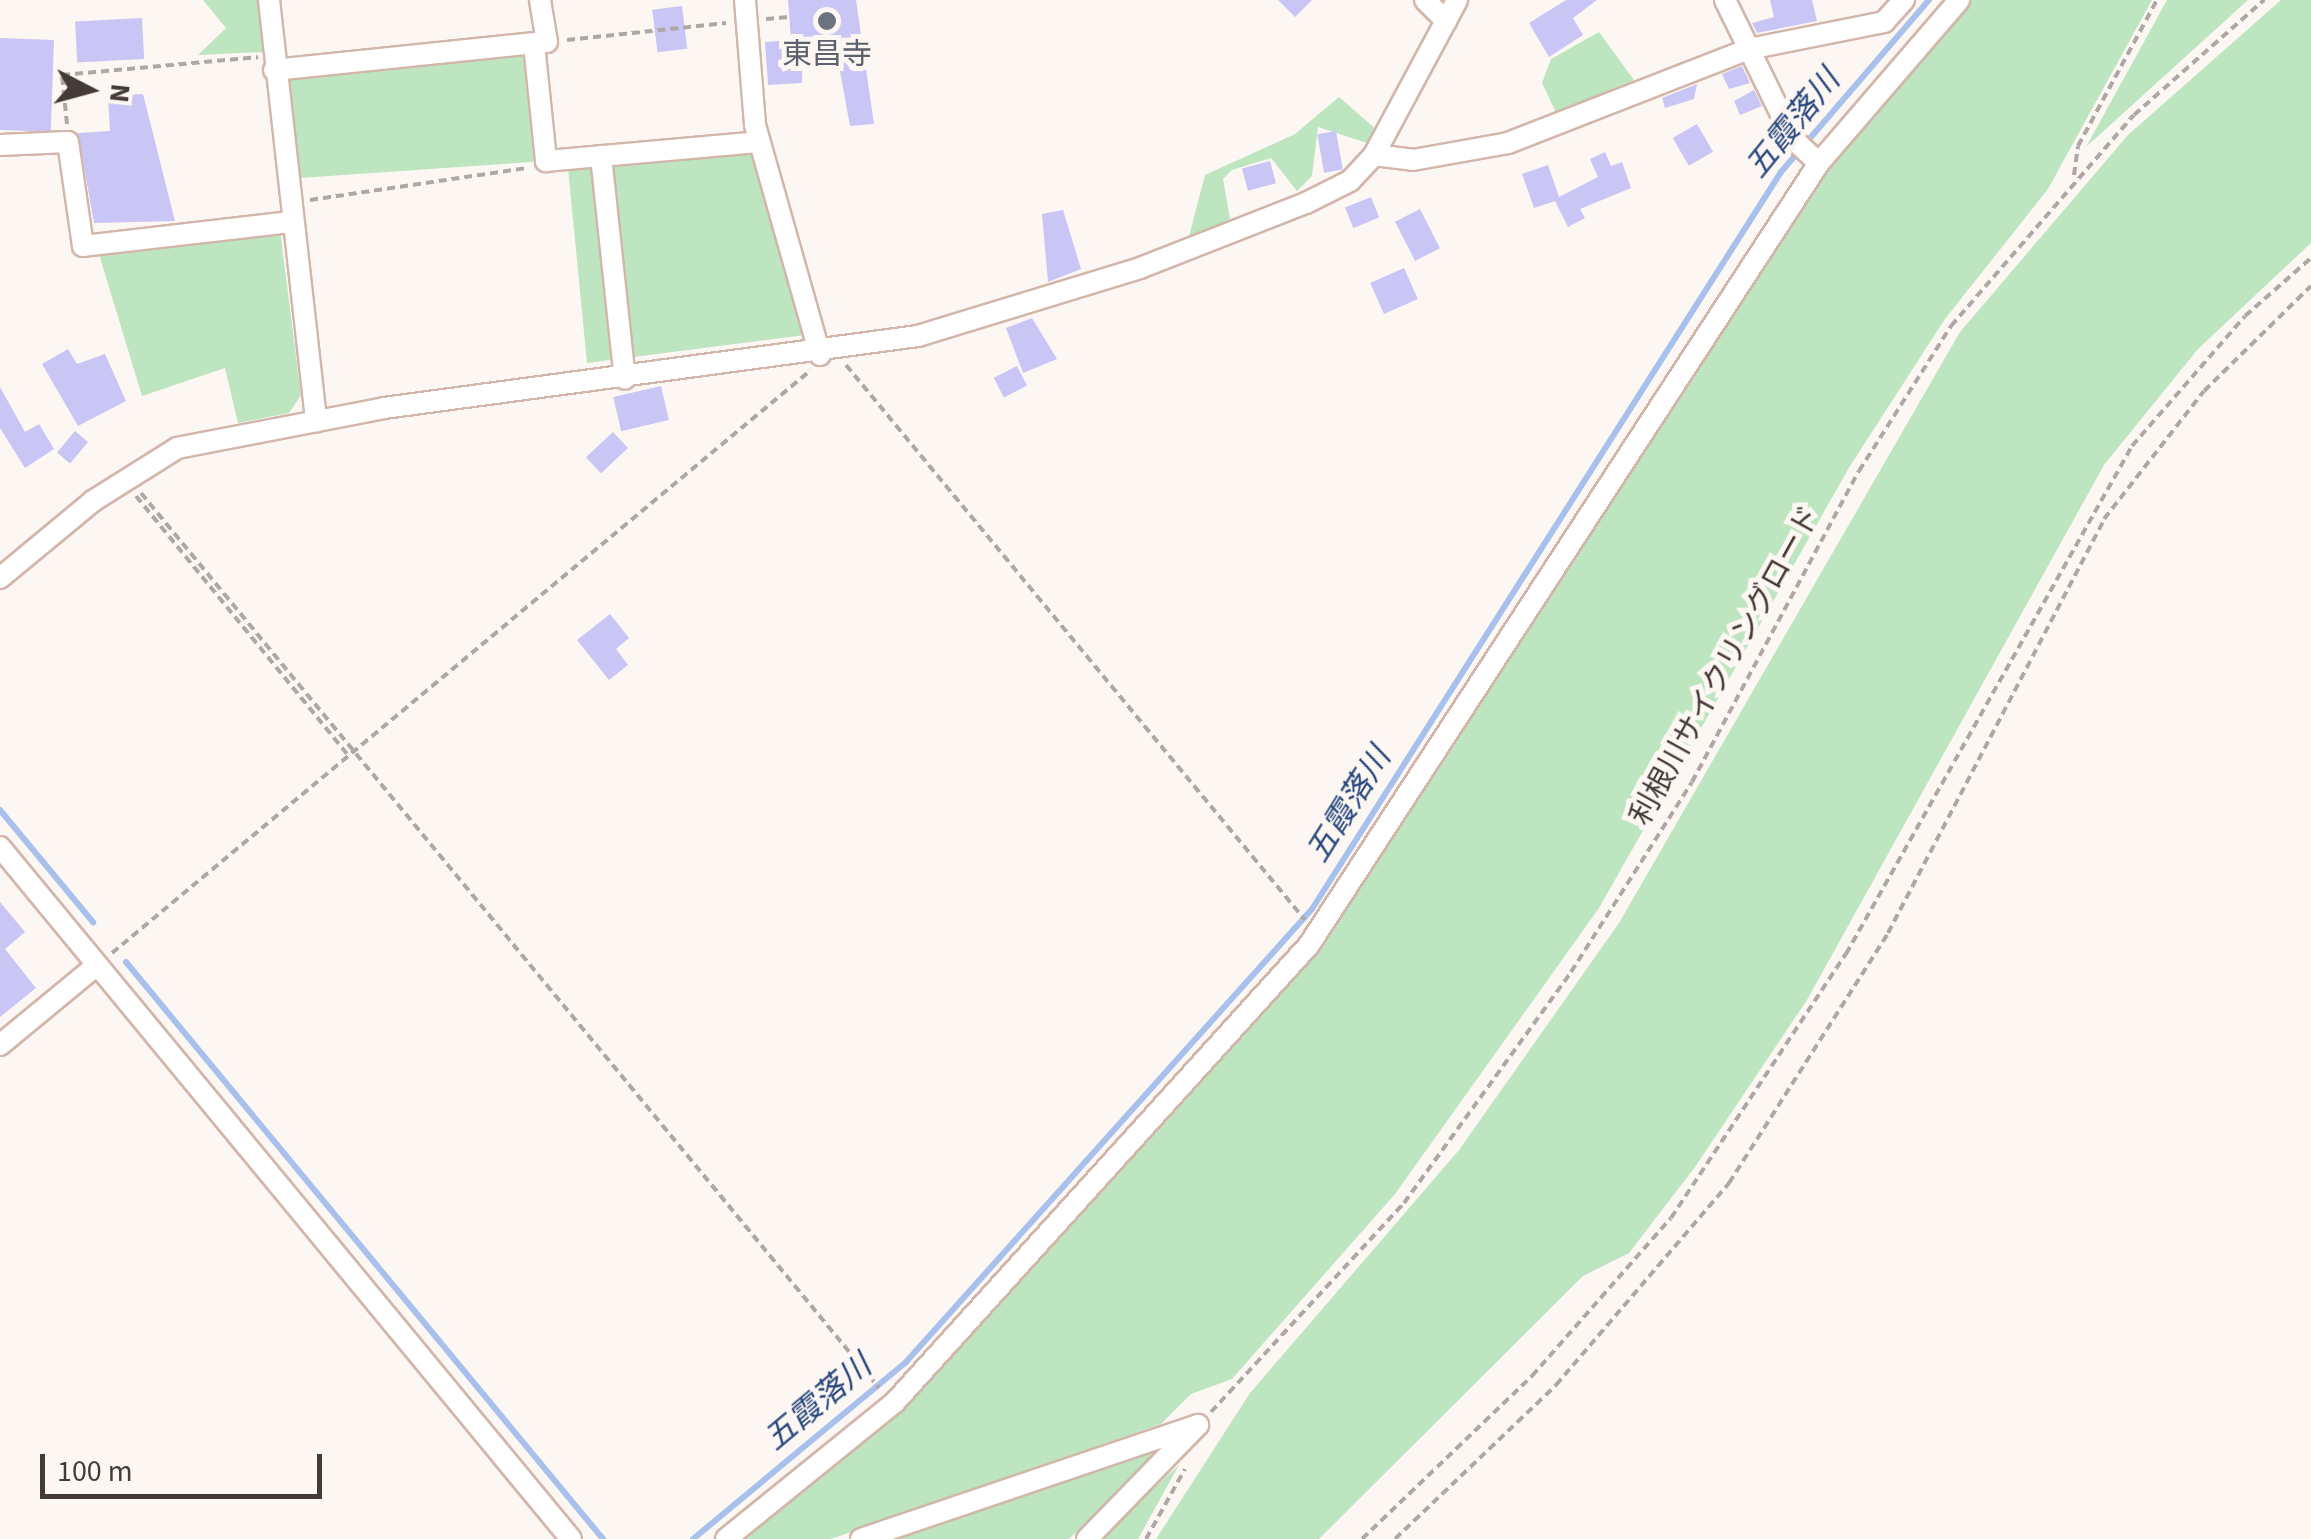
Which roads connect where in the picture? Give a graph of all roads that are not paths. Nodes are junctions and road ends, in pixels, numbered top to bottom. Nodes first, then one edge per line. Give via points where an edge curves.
1 (269, 0) edge
2 (540, 0) edge
3 (1426, 0) edge
4 (1457, 0) edge
5 (1726, 0) edge
6 (1904, 0) edge
7 (1959, 0) edge
8 (746, 10) edge
9 (1446, 22) junction
10 (540, 43) junction
11 (1749, 49) junction
12 (274, 63) junction
13 (759, 142) junction
14 (0, 145) edge
15 (1374, 154) junction
16 (601, 156) junction
17 (1815, 159) junction
18 (291, 213) junction
19 (820, 355) junction
20 (625, 379) junction
21 (316, 421) junction
22 (0, 578) edge
23 (0, 847) edge
24 (97, 965) junction
25 (0, 1045) edge
26 (571, 1539) edge
27 (726, 1539) edge
28 (861, 1539) edge
29 (1087, 1539) edge

1 - 12 street
2 - 10 street
3 - 9 street
4 - 9 street
5 - 11 street
6 - 11 street via 1884,22
7 - 17 street
8 - 13 street
9 - 15 street
10 - 12 street
10 - 16 street via 546,161
11 - 15 street via 1508,143 1414,160
11 - 17 street via 1793,139
12 - 18 street
13 - 16 street
13 - 19 street
14 - 18 street via 68,142 84,246
15 - 19 street via 1350,181 1306,203 1140,268 918,336
16 - 20 street
17 - 27 street via 1309,946 895,1402
18 - 21 street
19 - 20 street
20 - 21 street
21 - 22 street via 176,448
23 - 24 street
24 - 25 street
24 - 26 street
28 - 29 street via 1198,1425

